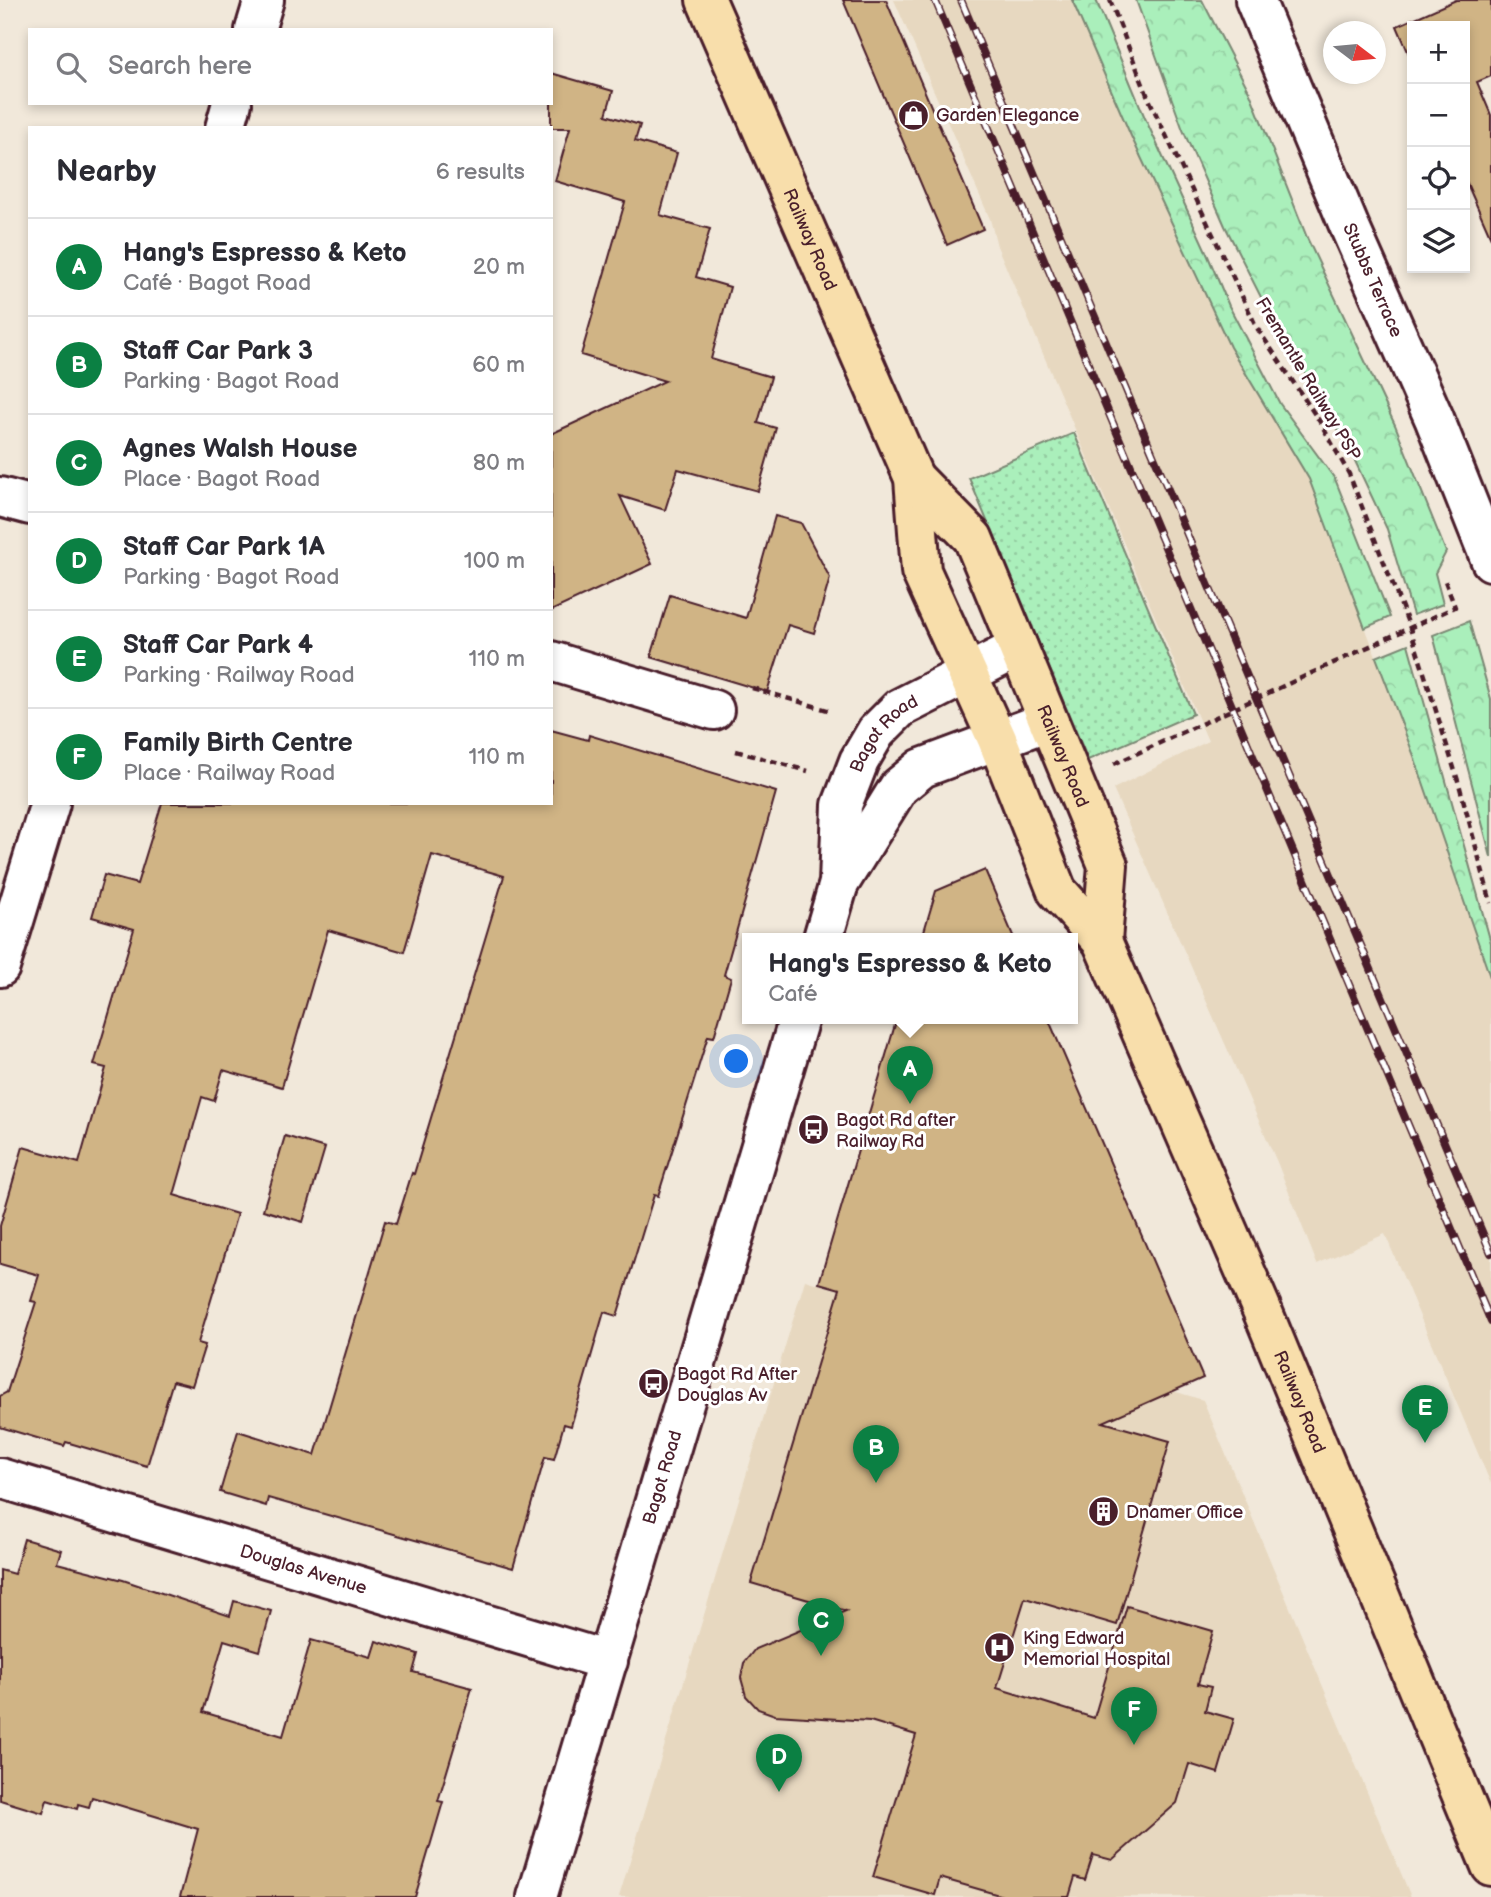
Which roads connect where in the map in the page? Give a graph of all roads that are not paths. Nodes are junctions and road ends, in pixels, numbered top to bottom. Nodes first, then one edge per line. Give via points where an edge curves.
1 (264, 0) edge
2 (706, 0) edge
3 (1255, 0) edge
4 (256, 28) edge
5 (231, 105) edge
6 (226, 126) edge
7 (914, 478) junction
8 (0, 497) edge
9 (28, 504) edge
10 (1491, 561) edge
11 (1018, 648) junction
12 (553, 661) edge
13 (966, 673) junction
14 (730, 704) road end
15 (1048, 721) junction
16 (997, 739) junction
17 (49, 805) edge
18 (839, 883) junction
19 (824, 933) edge
20 (1102, 941) junction
21 (0, 967) edge
22 (797, 1024) edge
23 (0, 1478) edge
24 (608, 1661) junction
25 (1491, 1866) edge
26 (537, 1897) edge

1 - 4 street
2 - 7 main road, Railway Road
3 - 10 street, Stubbs Terrace
5 - 6 street
7 - 11 main road, Railway Road via 973,538
7 - 13 main road, Railway Road via 921,572
8 - 9 street
11 - 13 street, Bagot Road
11 - 15 main road, Railway Road
12 - 14 street
13 - 16 main road, Railway Road
13 - 18 street, Bagot Road via 900,708 876,732 842,805
15 - 16 street, Bagot Road
15 - 20 main road, Railway Road via 1108,865
16 - 18 street, Bagot Road via 922,768 899,787
16 - 20 main road, Railway Road via 1057,891
17 - 21 street
18 - 19 street, Bagot Road
20 - 25 main road, Railway Road via 1262,1310
22 - 24 street, Bagot Road
23 - 24 street, Douglas Avenue
24 - 26 street, Bagot Road

